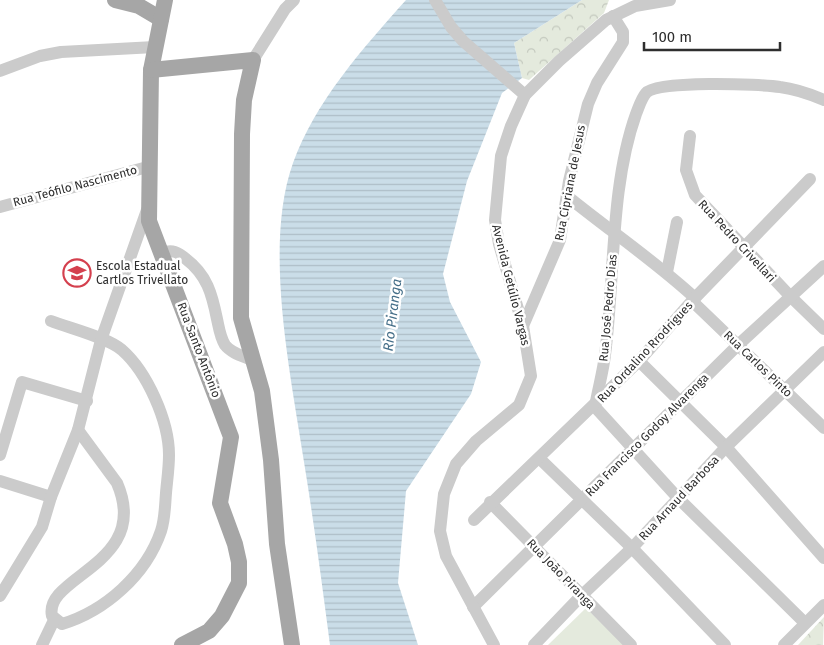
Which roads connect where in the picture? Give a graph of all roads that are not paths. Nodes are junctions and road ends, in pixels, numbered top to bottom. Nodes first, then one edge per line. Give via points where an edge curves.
1 (115, 0) edge
2 (164, 0) edge
3 (293, 0) edge
4 (434, 0) edge
5 (670, 0) edge
6 (613, 16) junction
7 (161, 19) junction
8 (155, 46) junction
9 (253, 60) junction
10 (151, 70) junction
11 (0, 71) edge
12 (523, 93) junction
13 (824, 100) edge
14 (690, 136) dead end
15 (151, 166) junction
16 (810, 179) dead end
17 (567, 196) junction
18 (150, 203) junction
19 (0, 207) edge
20 (677, 222) dead end
21 (615, 235) junction
22 (744, 248) junction
23 (162, 253) junction
24 (824, 266) edge
25 (667, 272) junction
26 (790, 296) junction
27 (694, 299) junction
28 (52, 321) dead end
29 (523, 326) junction
30 (824, 329) edge
31 (102, 340) junction
32 (738, 345) junction
33 (824, 352) edge
34 (252, 360) junction
35 (639, 361) junction
36 (786, 391) junction
37 (87, 402) junction
38 (680, 402) junction
39 (595, 407) junction
40 (824, 428) edge
41 (78, 430) junction
42 (634, 448) junction
43 (726, 448) junction
44 (0, 455) edge
45 (540, 458) junction
46 (0, 481) edge
47 (51, 497) junction
48 (678, 498) junction
49 (582, 500) junction
50 (490, 502) junction
51 (474, 520) dead end
52 (534, 547) junction
53 (632, 548) junction
54 (824, 558) edge
55 (0, 596) edge
56 (582, 596) junction
57 (824, 605) edge
58 (473, 607) junction
59 (54, 620) junction
60 (805, 623) junction
61 (42, 645) edge
62 (182, 645) edge
63 (292, 645) edge
64 (494, 645) edge
65 (534, 645) edge
66 (631, 645) edge
67 (725, 645) edge
68 (784, 645) edge

1 - 7 main road via 139,6
2 - 7 main road, Rua Santo Antônio
3 - 9 street
4 - 12 street via 463,41
5 - 6 street via 635,6
6 - 12 street
6 - 17 street, Rua Cipriana de Jesus via 624,37 596,83 588,104 576,145
7 - 8 main road, Rua Santo Antônio
8 - 10 main road, Rua Santo Antônio
8 - 11 street via 61,52
9 - 10 main road
9 - 34 main road via 242,125 241,272 241,318
10 - 15 main road, Rua Santo Antônio
12 - 29 street, Avenida Getúlio Vargas via 501,156 495,220
13 - 21 street, Rua José Pedro Dias via 808,93 755,84 684,85 649,90 642,99 630,134
14 - 22 street, Rua Pedro Crivellari via 686,163 692,189
15 - 18 main road, Rua Santo Antônio
15 - 19 street, Rua Teófilo Nascimento
16 - 22 street, Rua Ordalino Rrodrigues
17 - 21 street, Rua Carlos Pinto
17 - 29 street, Rua Cipriana de Jesus via 560,240
18 - 23 main road, Rua Santo Antônio via 149,221
18 - 31 street
20 - 25 street
21 - 25 street, Rua Carlos Pinto
21 - 39 street, Rua José Pedro Dias via 605,356
22 - 26 street, Rua Pedro Crivellari
22 - 27 street, Rua Ordalino Rrodrigues
23 - 34 street via 177,252 201,273 212,293 226,345 232,352
23 - 62 main road, Rua Santo Antônio via 231,437 220,503 236,544 239,562 239,583 222,616 209,631
24 - 26 street, Rua Francisco Godoy Alvarenga
25 - 27 street, Rua Carlos Pinto
26 - 30 street, Rua Pedro Crivellari
26 - 32 street, Rua Francisco Godoy Alvarenga
27 - 32 street, Rua Carlos Pinto
27 - 35 street, Rua Ordalino Rrodrigues
28 - 31 street
29 - 58 street, Avenida Getúlio Vargas via 531,376 526,392 519,405 476,441 456,464 444,494 440,531 446,556
31 - 37 street
31 - 59 street via 120,348 132,360 157,406 169,454 163,521 149,554 118,593 84,616 62,624
32 - 36 street, Rua Carlos Pinto
32 - 38 street, Rua Francisco Godoy Alvarenga
33 - 36 street, Rua Arnaud Barbosa
34 - 63 main road via 262,391 277,544
35 - 38 street
35 - 39 street, Rua Ordalino Rrodrigues
36 - 40 street, Rua Carlos Pinto
36 - 43 street, Rua Arnaud Barbosa
37 - 41 street
37 - 44 street via 22,382
38 - 42 street, Rua Francisco Godoy Alvarenga
38 - 43 street
39 - 42 street
39 - 45 street, Rua Ordalino Rrodrigues
41 - 47 street
41 - 59 street via 117,483 123,502 122,521 115,543 101,561 55,596 51,611
42 - 48 street
42 - 49 street, Rua Francisco Godoy Alvarenga
43 - 48 street, Rua Arnaud Barbosa
43 - 54 street
45 - 49 street
45 - 50 street, Rua Ordalino Rrodrigues
46 - 47 street
47 - 55 street via 42,527
48 - 53 street, Rua Arnaud Barbosa
48 - 60 street
49 - 52 street, Rua Francisco Godoy Alvarenga
49 - 53 street
50 - 51 street, Rua Ordalino Rrodrigues
50 - 52 street, Rua João Piranga
52 - 56 street, Rua João Piranga
52 - 58 street, Rua Francisco Godoy Alvarenga
53 - 56 street, Rua Arnaud Barbosa
53 - 67 street
56 - 65 street, Rua Arnaud Barbosa
56 - 66 street, Rua João Piranga
57 - 60 street
58 - 64 street, Avenida Getúlio Vargas
59 - 61 street
60 - 68 street

